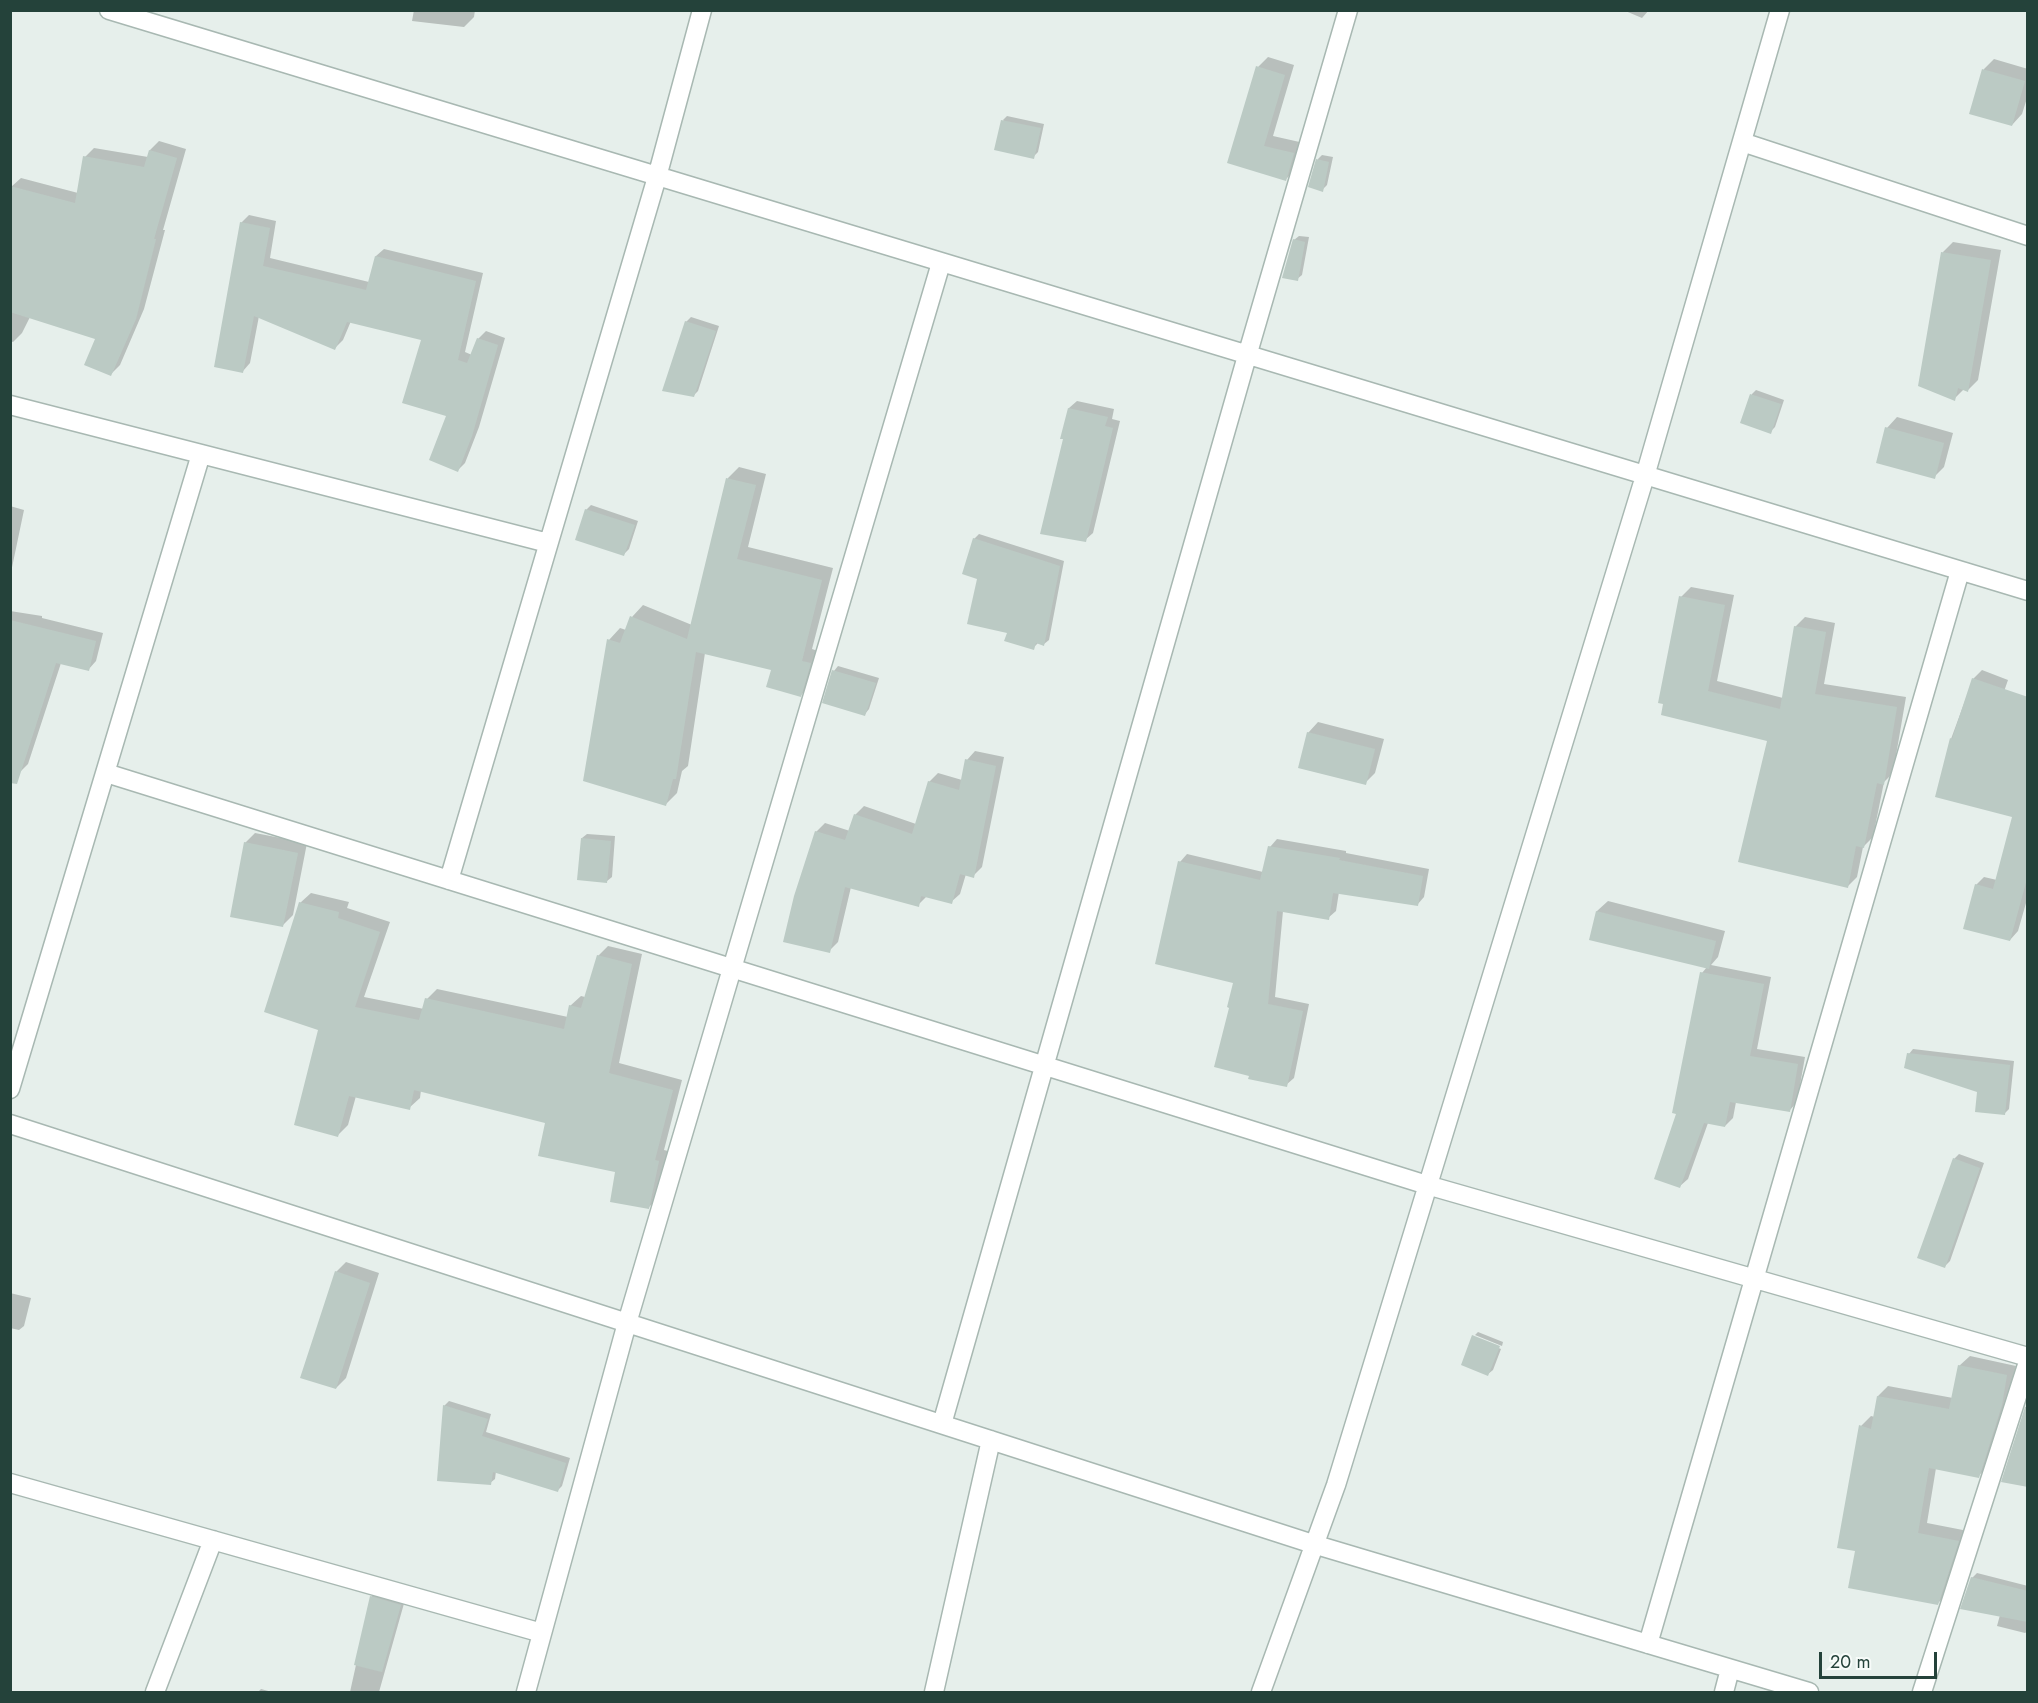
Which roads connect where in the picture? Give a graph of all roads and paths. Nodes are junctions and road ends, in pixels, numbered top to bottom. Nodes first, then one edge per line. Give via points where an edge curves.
1 (109, 10) edge
2 (702, 10) edge
3 (1348, 10) edge
4 (1780, 10) edge
5 (1742, 142) junction
6 (657, 177) junction
7 (2028, 236) edge
8 (941, 263) junction
9 (1247, 356) junction
10 (10, 405) edge
11 (201, 454) junction
12 (1645, 476) junction
13 (548, 543) junction
14 (1960, 571) junction
15 (2028, 591) edge
16 (106, 773) junction
17 (449, 880) junction
18 (732, 968) junction
19 (1044, 1066) junction
20 (10, 1089) edge
21 (10, 1124) edge
22 (1427, 1185) junction
23 (1754, 1279) junction
24 (627, 1323) junction
25 (2028, 1360) edge
26 (942, 1424) junction
27 (991, 1440) junction
28 (10, 1483) edge
29 (213, 1540) junction
30 (1313, 1544) junction
31 (542, 1633) junction
32 (1648, 1644) junction
33 (1730, 1669) junction
34 (155, 1692) edge
35 (526, 1692) edge
36 (934, 1692) edge
37 (1261, 1692) edge
38 (1724, 1692) edge
39 (1809, 1692) edge
40 (1922, 1692) edge

1 - 6 street
2 - 6 street
3 - 9 street
4 - 5 street
5 - 7 street
5 - 12 street
6 - 8 street
6 - 13 street
8 - 9 street
8 - 18 street
9 - 12 street
9 - 19 street
10 - 11 street
11 - 13 street
11 - 16 street
12 - 14 street
12 - 22 street
13 - 17 street
14 - 15 street
14 - 23 street
16 - 17 street
16 - 20 street
17 - 18 street
18 - 19 street
18 - 24 street
19 - 22 street
19 - 26 street
21 - 24 street
22 - 23 street
22 - 30 street via 1336,1485
23 - 25 street
23 - 32 street
24 - 26 street
24 - 31 street
25 - 40 street
26 - 27 street
27 - 30 street
27 - 36 street
28 - 29 street
29 - 31 street
29 - 34 street
30 - 32 street
30 - 37 street
31 - 35 street
32 - 33 street
33 - 38 street
33 - 39 street

